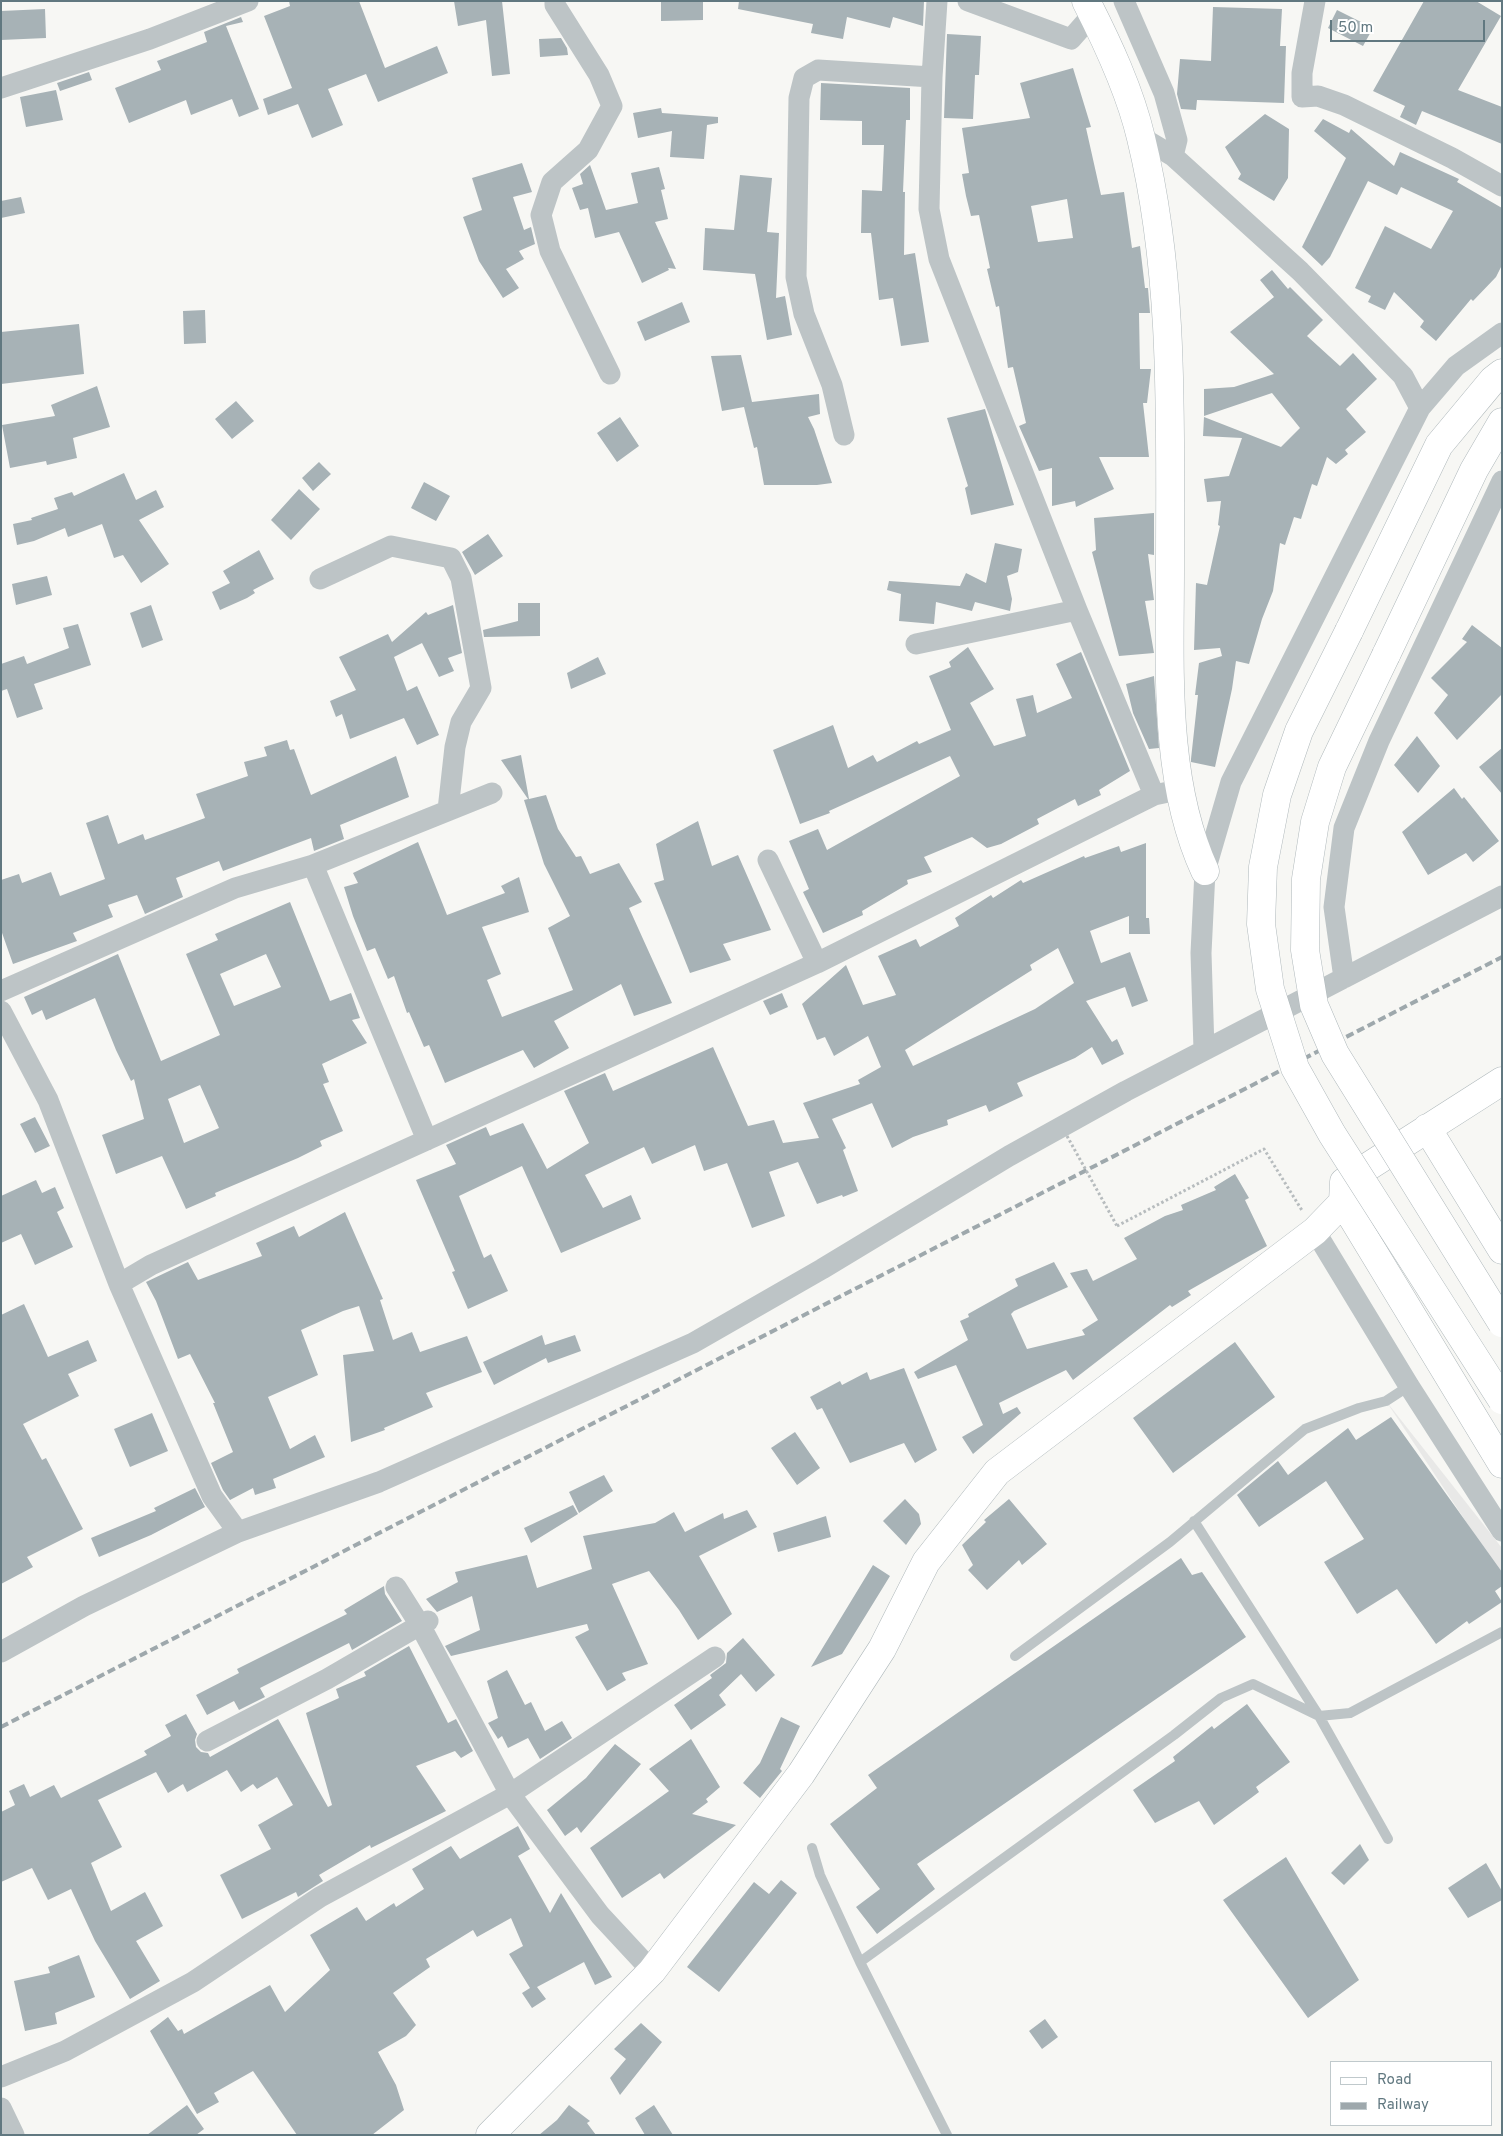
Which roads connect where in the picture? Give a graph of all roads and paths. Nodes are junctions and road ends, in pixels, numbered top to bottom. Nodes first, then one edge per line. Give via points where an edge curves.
1 (248, 1) edge
2 (555, 1) edge
3 (937, 1) edge
4 (968, 1) edge
5 (1124, 1) edge
6 (1315, 1) edge
7 (1090, 8) edge
8 (932, 77) junction
9 (1, 88) edge
10 (1141, 137) junction
11 (1173, 156) junction
12 (1502, 186) edge
13 (1502, 333) edge
14 (1502, 373) edge
15 (610, 374) dead end
16 (1420, 408) junction
17 (1502, 422) edge
18 (844, 435) dead end
19 (1502, 481) edge
20 (320, 579) dead end
21 (1077, 610) junction
22 (916, 644) dead end
23 (492, 793) dead end
24 (1166, 793) junction
25 (448, 810) junction
26 (768, 860) dead end
27 (313, 865) junction
28 (1205, 871) junction
29 (1502, 896) edge
30 (817, 963) junction
31 (1344, 978) junction
32 (1, 991) edge
33 (1, 1011) edge
34 (1204, 1050) junction
35 (1502, 1080) edge
36 (1427, 1128) junction
37 (1067, 1136) dead end
38 (427, 1140) junction
39 (1343, 1202) junction
40 (1315, 1231) junction
41 (1502, 1250) edge
42 (119, 1284) junction
43 (1502, 1323) edge
44 (1408, 1386) junction
45 (1502, 1400) edge
46 (1502, 1464) edge
47 (1194, 1521) junction
48 (1502, 1531) edge
49 (238, 1532) junction
50 (396, 1587) dead end
51 (424, 1623) junction
52 (1502, 1632) edge
53 (1, 1652) edge
54 (1015, 1656) dead end
55 (715, 1657) dead end
56 (1319, 1716) junction
57 (207, 1741) dead end
58 (510, 1794) junction
59 (1388, 1839) dead end
60 (812, 1848) dead end
61 (860, 1962) junction
62 (652, 1972) junction
63 (1, 2077) edge
64 (1, 2108) edge
65 (14, 2135) edge
66 (490, 2135) edge
67 (947, 2135) edge

1 - 9 street via 150,39
2 - 15 street via 599,75 612,106 588,150 552,182 541,214 550,251
3 - 8 street
4 - 7 street via 1071,39
5 - 11 street via 1164,93 1177,140
6 - 12 street via 1302,72 1302,97 1318,96 1344,105
7 - 10 main road via 1131,104
8 - 18 street via 818,70 804,78 799,98 796,277 804,314 832,385
8 - 21 street via 929,209 939,259
10 - 11 street
10 - 24 main road via 1157,216 1168,347 1170,677
11 - 16 street via 1307,278 1402,376
13 - 16 street via 1456,366
14 - 45 main road, bridge via 1439,445 1299,731 1277,795 1263,867 1261,924 1270,989 1295,1068 1332,1134
16 - 28 street via 1231,782
17 - 43 main road, bridge via 1474,470 1332,767 1314,822 1306,880 1305,941 1314,1005 1335,1054
19 - 31 street via 1379,741 1344,828 1334,907
20 - 25 street via 391,546 451,558 461,578 481,688 462,722 455,748
21 - 22 street
21 - 24 street
23 - 25 street
24 - 28 main road via 1186,809 1194,847
24 - 30 street
25 - 27 street
26 - 30 street
27 - 32 street via 235,888
27 - 38 street
28 - 34 street via 1201,953
29 - 31 street
30 - 38 street
31 - 34 street
33 - 42 street via 48,1100
34 - 49 street via 1009,1156 822,1269 693,1342 379,1482
35 - 36 main road
36 - 39 main road via 1344,1182
36 - 41 main road
37 - 40 path, bridge via 1117,1226 1264,1149
38 - 42 street via 151,1265
39 - 40 main road
39 - 46 main road
40 - 44 street
40 - 62 main road via 997,1472 926,1562 882,1649 801,1774
42 - 49 street via 212,1496
44 - 47 lane via 1386,1401 1359,1408 1305,1430
44 - 48 street
47 - 54 lane
47 - 56 lane
49 - 53 street via 84,1606
50 - 51 street
51 - 57 street via 327,1679
51 - 58 street
52 - 56 lane via 1350,1713
55 - 58 street
56 - 59 lane
56 - 61 lane via 1253,1684 1221,1698
58 - 62 street via 600,1915
58 - 63 street via 320,1897 193,1982 65,2051
60 - 61 lane via 820,1875
61 - 67 lane
62 - 66 main road
64 - 65 street

